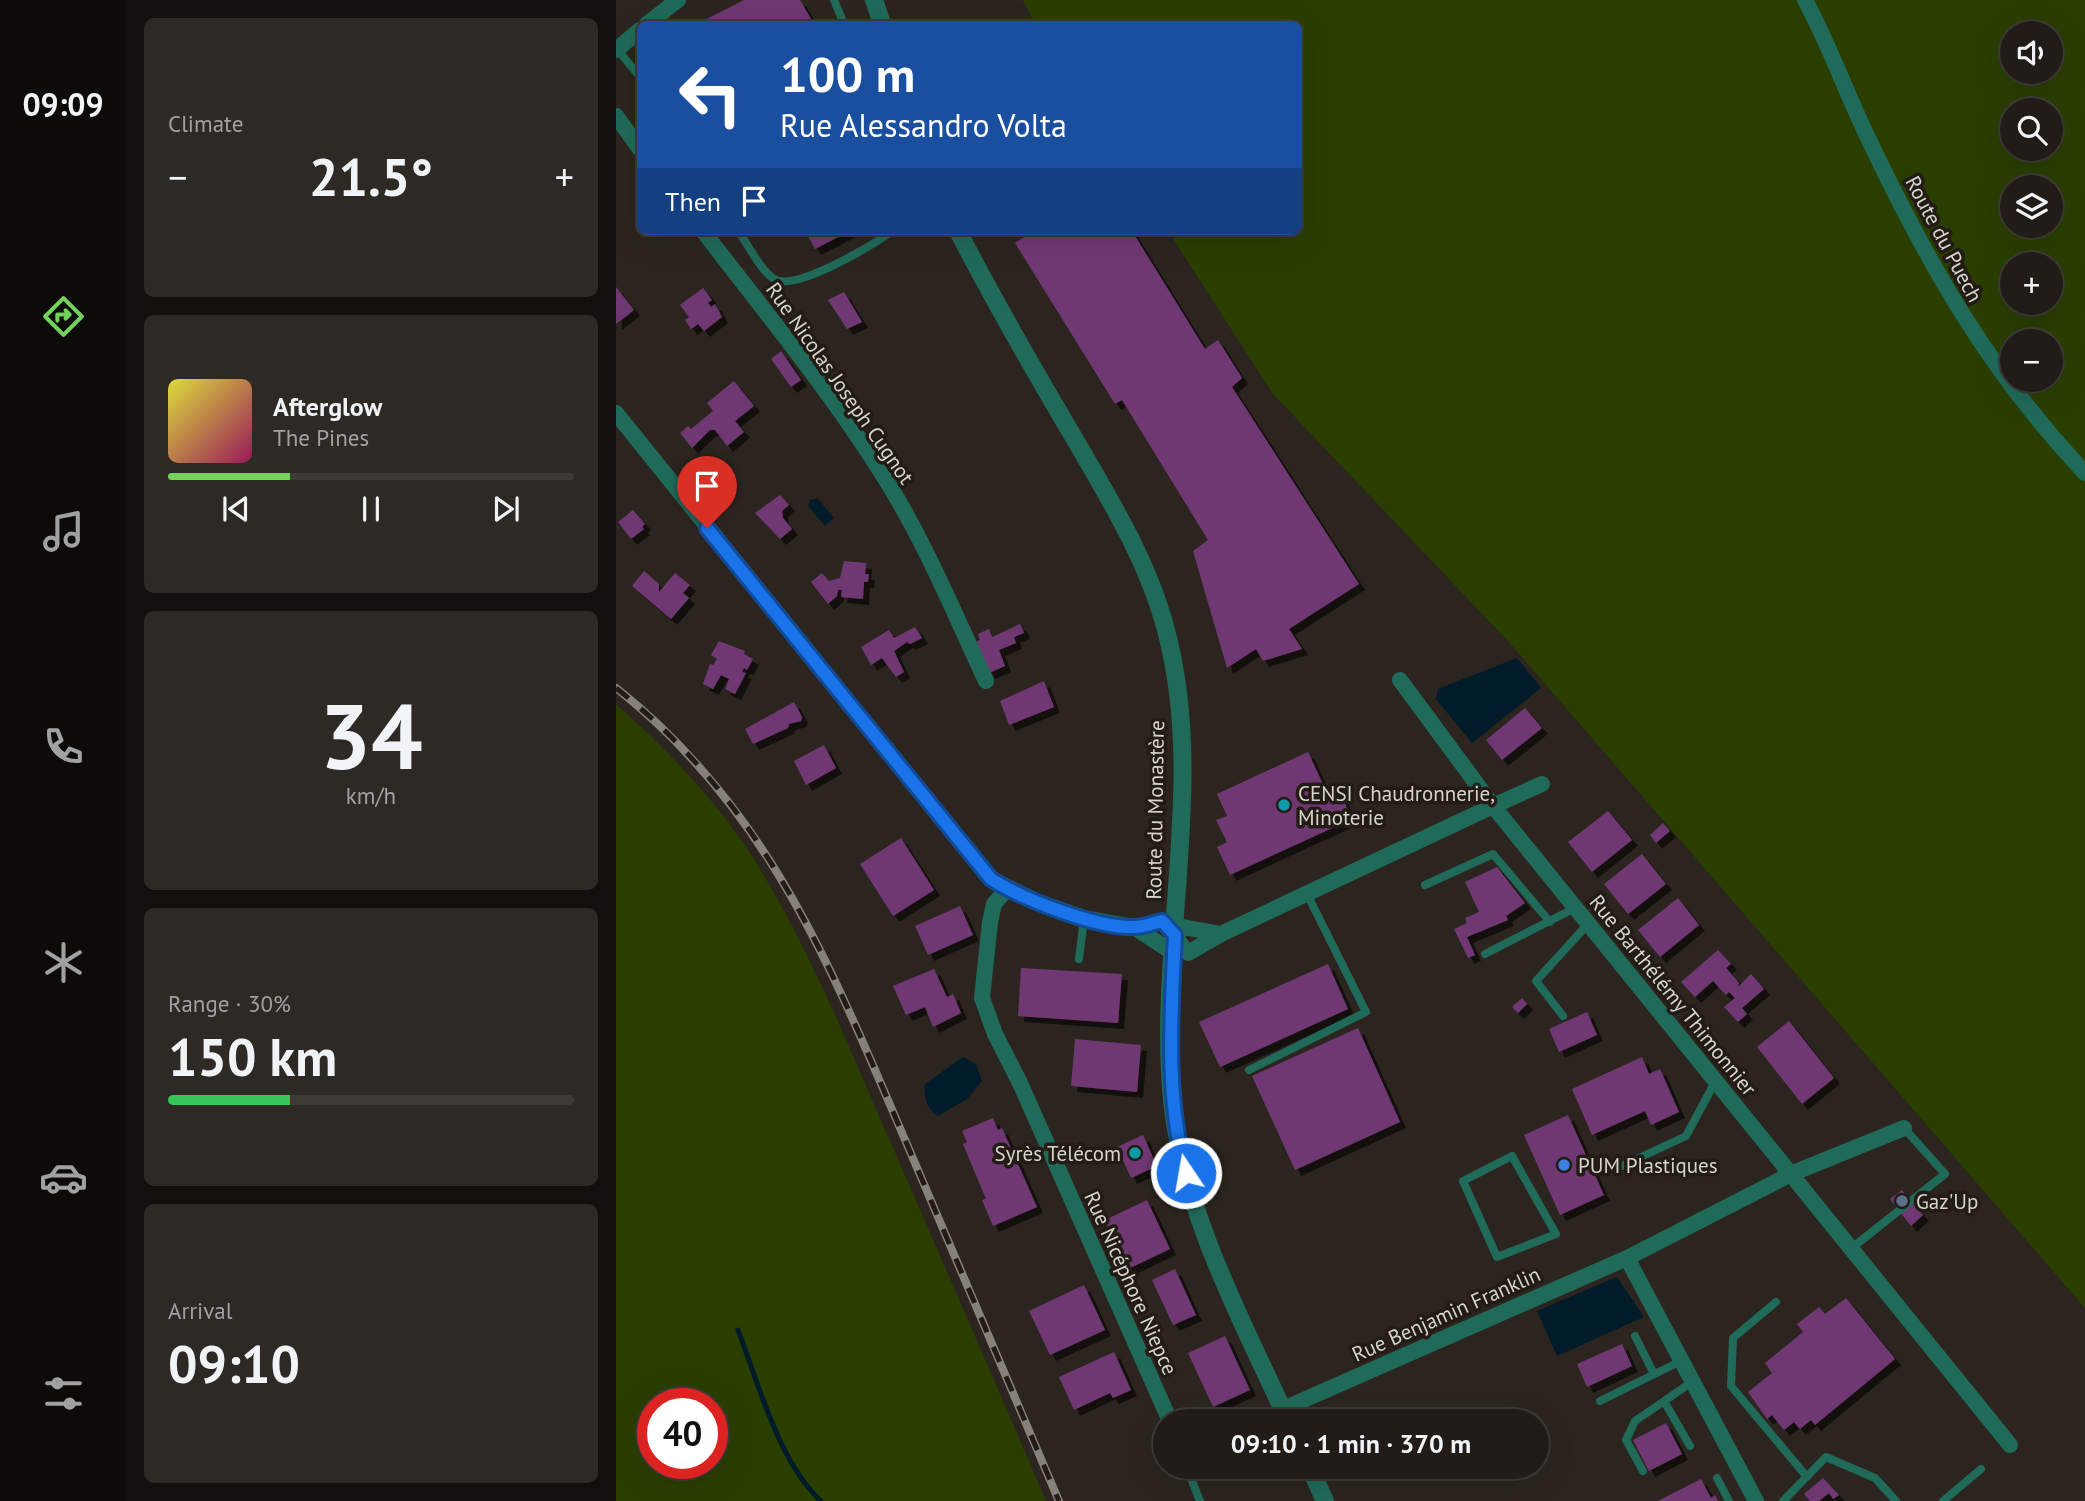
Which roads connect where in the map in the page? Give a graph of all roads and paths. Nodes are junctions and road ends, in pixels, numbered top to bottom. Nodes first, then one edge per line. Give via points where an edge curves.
1 (678, 0) edge
2 (834, 0) edge
3 (874, 0) edge
4 (1804, 0) edge
5 (651, 21) edge
6 (843, 21) edge
7 (881, 21) edge
8 (637, 32) edge
9 (617, 49) edge
10 (637, 73) edge
11 (616, 117) edge
12 (637, 145) edge
13 (707, 235) edge
14 (741, 235) edge
15 (886, 235) edge
16 (960, 235) edge
17 (616, 413) edge
18 (2085, 473) edge
19 (1400, 680) dead end
20 (985, 681) dead end
21 (1542, 784) dead end
22 (1493, 806) junction
23 (1425, 886) dead end
24 (1007, 889) junction
25 (1307, 894) junction
26 (1575, 908) junction
27 (1084, 918) junction
28 (1550, 922) junction
29 (1588, 924) junction
30 (1175, 935) junction
31 (1485, 954) dead end
32 (1079, 959) dead end
33 (1563, 1016) dead end
34 (1249, 1070) dead end
35 (1715, 1082) junction
36 (1904, 1128) joint
37 (1622, 1166) dead end
38 (1793, 1173) junction
39 (1556, 1234) joint
40 (1853, 1247) junction
41 (1627, 1258) junction
42 (1776, 1302) dead end
43 (1635, 1336) dead end
44 (1681, 1361) junction
45 (1654, 1374) junction
46 (1692, 1382) junction
47 (1600, 1401) dead end
48 (1664, 1401) junction
49 (1165, 1409) edge
50 (1283, 1409) edge
51 (1299, 1409) edge
52 (2010, 1445) dead end
53 (1690, 1446) dead end
54 (1982, 1469) dead end
55 (1643, 1471) dead end
56 (1807, 1477) junction
57 (1717, 1478) dead end
58 (1191, 1479) edge
59 (1315, 1479) edge
60 (1200, 1501) edge
61 (1325, 1501) edge
62 (1729, 1501) edge
63 (1756, 1501) edge
64 (1783, 1501) edge
65 (1896, 1501) edge
66 (1943, 1501) edge

1 - 5 street
2 - 6 lane
3 - 7 street
4 - 18 street, Route du Puech via 1830,46 1879,162 1976,340 2043,429
8 - 9 street
9 - 10 lane
11 - 12 street
13 - 20 street, Rue Nicolas Joseph Cugnot via 887,481 921,541
14 - 15 lane via 772,278 784,282 806,278
16 - 30 street, Route du Monastère via 1122,521 1166,631 1180,727
17 - 24 street via 979,866
19 - 22 street, Rue Barthélémy Thimonnier
21 - 22 street
22 - 25 street
22 - 26 street, Rue Barthélémy Thimonnier
23 - 28 lane via 1493,854
24 - 27 street
24 - 49 street, Rue Nicéphore Niepce via 995,904 990,922 982,998
25 - 30 street via 1221,934 1183,927
25 - 34 lane via 1366,1012
26 - 28 lane
26 - 29 street, Rue Barthélémy Thimonnier
27 - 30 street via 1134,927 1166,948
27 - 32 lane
28 - 31 lane
29 - 33 lane via 1536,981
29 - 35 street, Rue Barthélémy Thimonnier
30 - 50 street, Route du Monastère via 1172,1098 1181,1155 1215,1259
35 - 37 lane via 1686,1136
35 - 38 street, Rue Barthélémy Thimonnier
36 - 38 street, Rue Benjamin Franklin
36 - 40 lane via 1945,1174
38 - 40 street, Rue Barthélémy Thimonnier
38 - 41 street, Rue Benjamin Franklin
39 - 39 lane via 1512,1156 1463,1181 1497,1257
40 - 52 street, Rue Barthélémy Thimonnier
41 - 44 street
41 - 51 street, Rue Benjamin Franklin
42 - 56 lane via 1733,1338 1731,1386
43 - 45 lane
44 - 45 lane
44 - 46 street
45 - 47 lane
46 - 48 lane
46 - 63 street
48 - 53 lane
48 - 55 lane via 1635,1421 1626,1440
54 - 66 lane
56 - 64 lane
56 - 65 lane via 1826,1457 1875,1478
57 - 62 lane
58 - 60 lane
59 - 61 street

